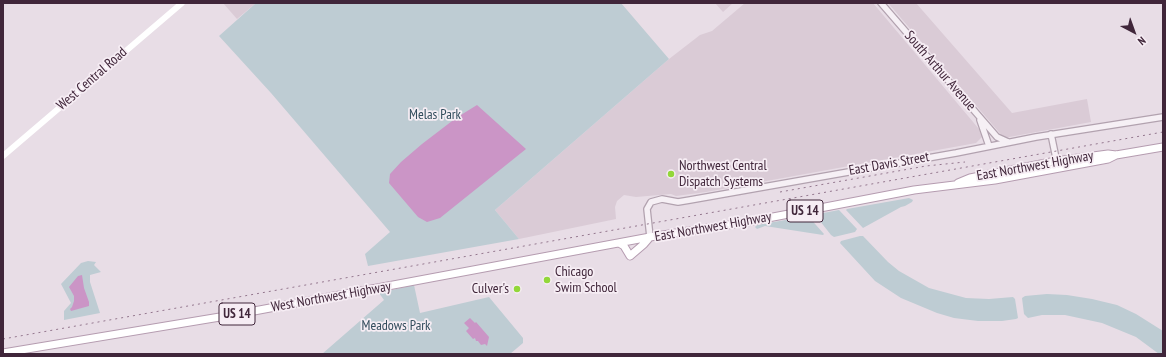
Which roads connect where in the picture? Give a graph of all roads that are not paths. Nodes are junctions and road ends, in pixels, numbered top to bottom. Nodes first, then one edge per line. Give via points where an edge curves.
1 (182, 3) edge
2 (881, 3) edge
3 (979, 116) junction
4 (1163, 117) edge
5 (1051, 134) junction
6 (1008, 142) junction
7 (989, 146) junction
8 (1163, 147) edge
9 (1116, 154) junction
10 (3, 156) edge
11 (1056, 161) junction
12 (1058, 169) junction
13 (956, 184) junction
14 (650, 237) junction
15 (619, 243) junction
16 (470, 271) joint
17 (3, 353) edge

1 - 10 main road, West Central Road
2 - 3 street, South Arthur Avenue
3 - 6 street via 999,138
3 - 7 street, South Arthur Avenue
4 - 5 street, East Davis Street
5 - 6 street, East Davis Street
5 - 11 street
6 - 7 street, East Davis Street
7 - 14 street, East Davis Street via 678,202 662,199 651,202 646,209
8 - 9 main road, East Northwest Highway / US 14
9 - 11 main road, East Northwest Highway / US 14
9 - 12 main road, East Northwest Highway / US 14
11 - 12 street
11 - 13 main road, East Northwest Highway / US 14 via 970,178
12 - 13 main road, East Northwest Highway / US 14
13 - 14 main road, East Northwest Highway / US 14
14 - 15 main road, East Northwest Highway / US 14
14 - 15 main road via 630,256
15 - 16 main road, East Northwest Highway / US 14
16 - 17 main road, West Northwest Highway / US 14 via 238,314

